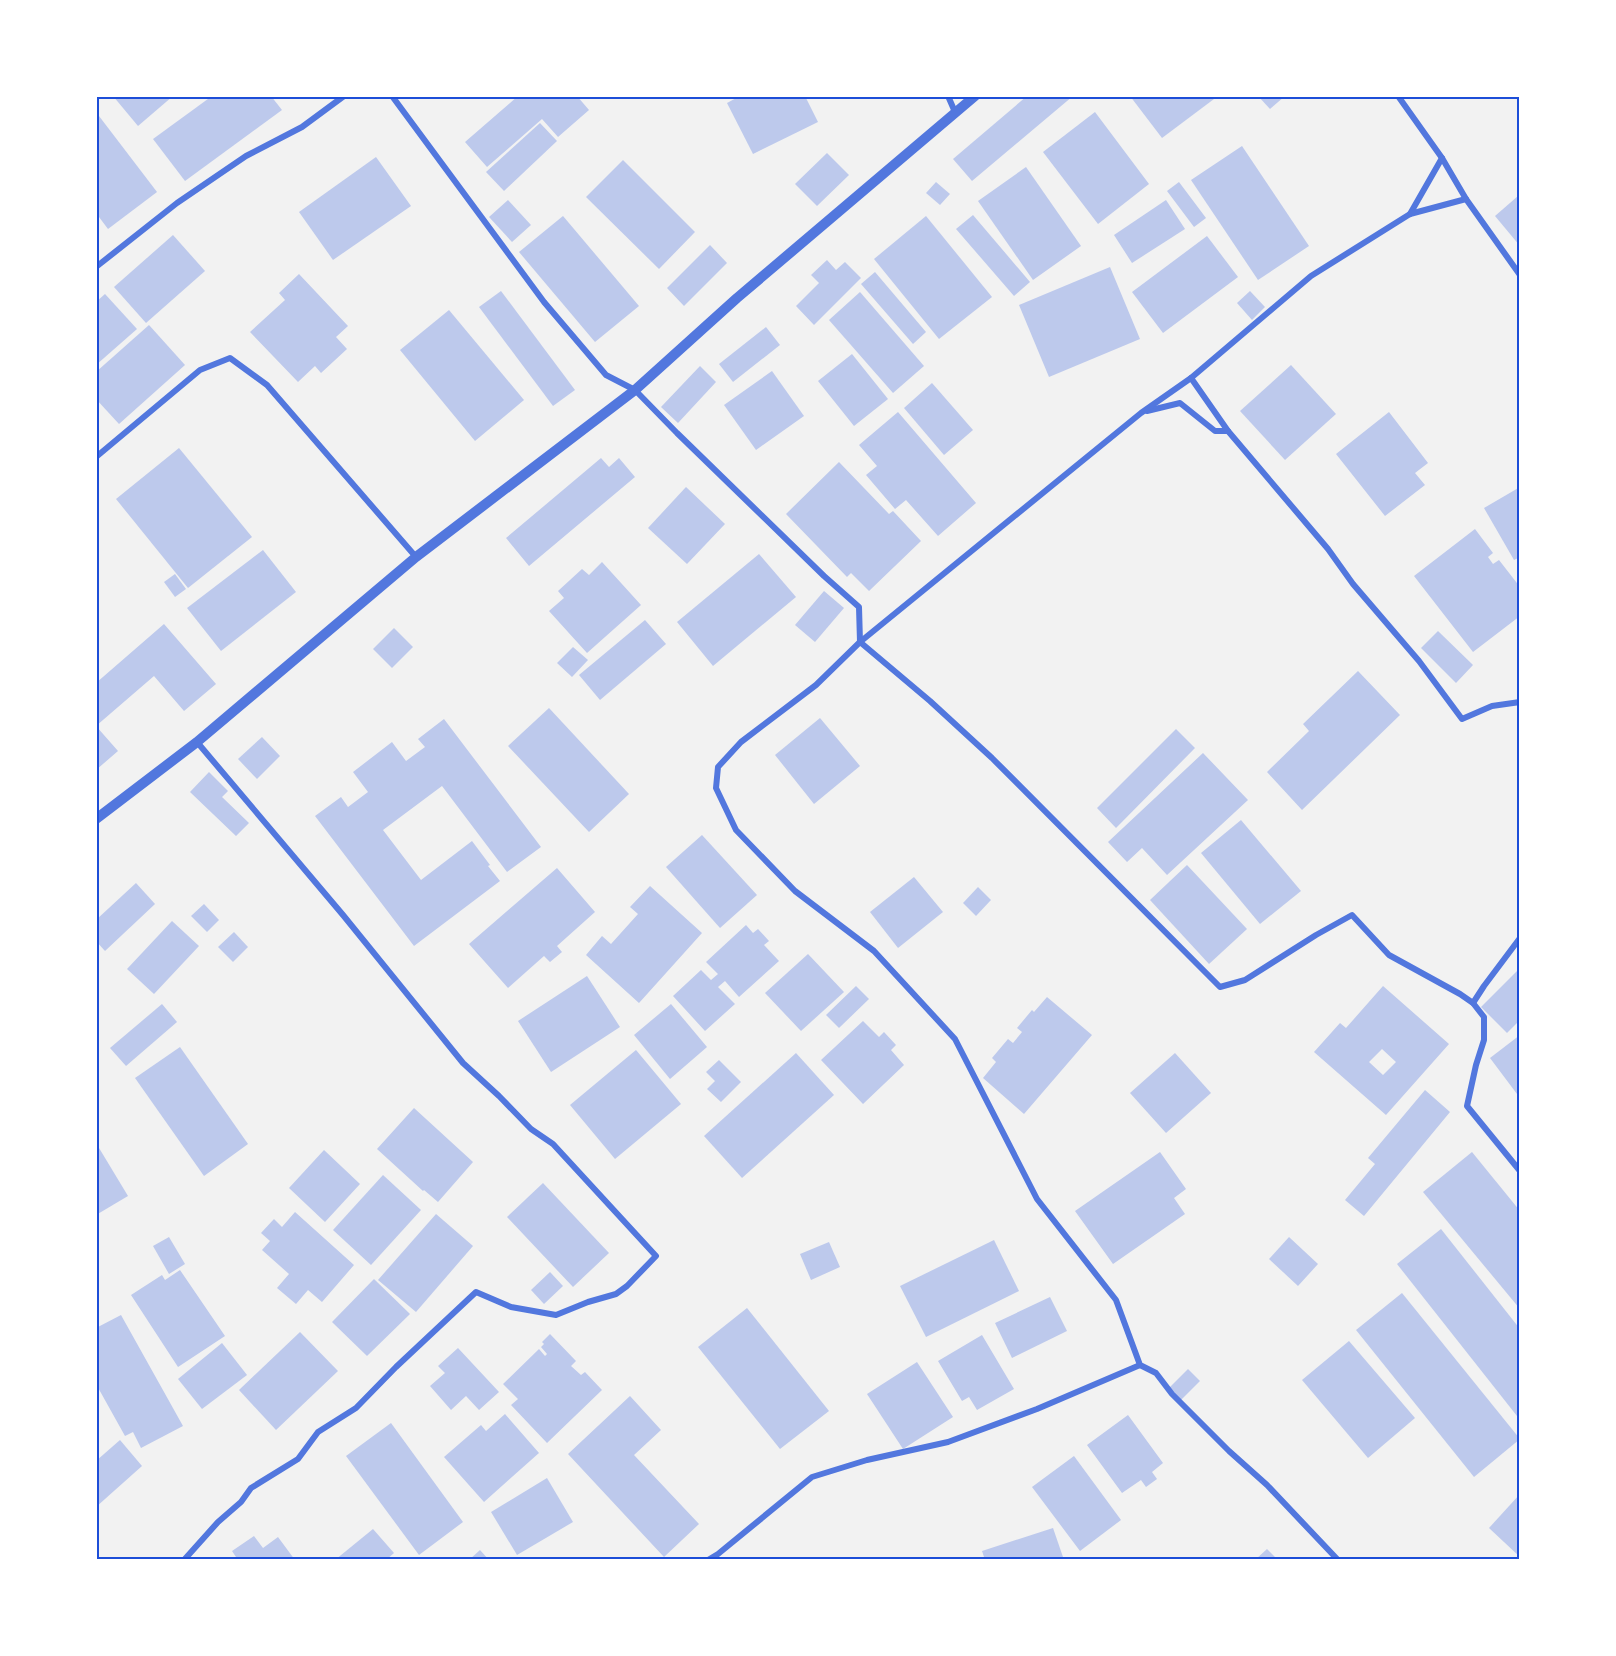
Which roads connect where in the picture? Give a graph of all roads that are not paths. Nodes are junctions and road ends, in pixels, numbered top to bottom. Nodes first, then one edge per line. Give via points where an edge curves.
1 (344, 96) edge
2 (392, 96) edge
3 (948, 96) edge
4 (975, 96) edge
5 (1398, 96) edge
6 (955, 112) junction
7 (1442, 158) junction
8 (1466, 199) junction
9 (1410, 214) junction
10 (96, 267) edge
11 (1520, 275) edge
12 (1191, 378) junction
13 (635, 390) junction
14 (1141, 413) junction
15 (1228, 431) junction
16 (96, 457) edge
17 (416, 557) junction
18 (860, 642) junction
19 (1520, 702) edge
20 (197, 742) junction
21 (96, 819) edge
22 (1520, 938) edge
23 (1473, 1003) junction
24 (1520, 1172) edge
25 (1140, 1365) junction
26 (184, 1560) edge
27 (708, 1560) edge
28 (1338, 1560) edge

1 - 10 street via 302,127 246,156 197,189
2 - 13 street via 544,302 606,375
3 - 6 street
4 - 6 street
5 - 7 street
6 - 13 street via 736,298
7 - 8 street
7 - 9 street
8 - 9 street
8 - 11 street
9 - 12 street via 1311,276
12 - 14 street
12 - 15 street
13 - 17 street
13 - 18 street via 860,607
14 - 15 street via 1180,403 1215,431
14 - 18 street
15 - 19 street via 1328,549 1462,719 1492,706
16 - 17 street via 200,370 230,358 267,386
17 - 20 street
18 - 23 street via 992,758 1220,987 1245,980 1352,915 1389,955
18 - 25 street via 816,685 741,742 718,767 716,788 736,830 795,891 874,951 955,1039 1037,1198 1116,1300
20 - 21 street
20 - 26 street via 462,1063 531,1129 553,1144 656,1256 616,1294 556,1315 511,1307 476,1292 356,1408 318,1432 298,1459 251,1488
22 - 23 street
23 - 24 street via 1484,1017 1484,1040 1467,1106
25 - 27 street via 948,1442 867,1460 812,1478
25 - 28 street via 1156,1373 1172,1394

